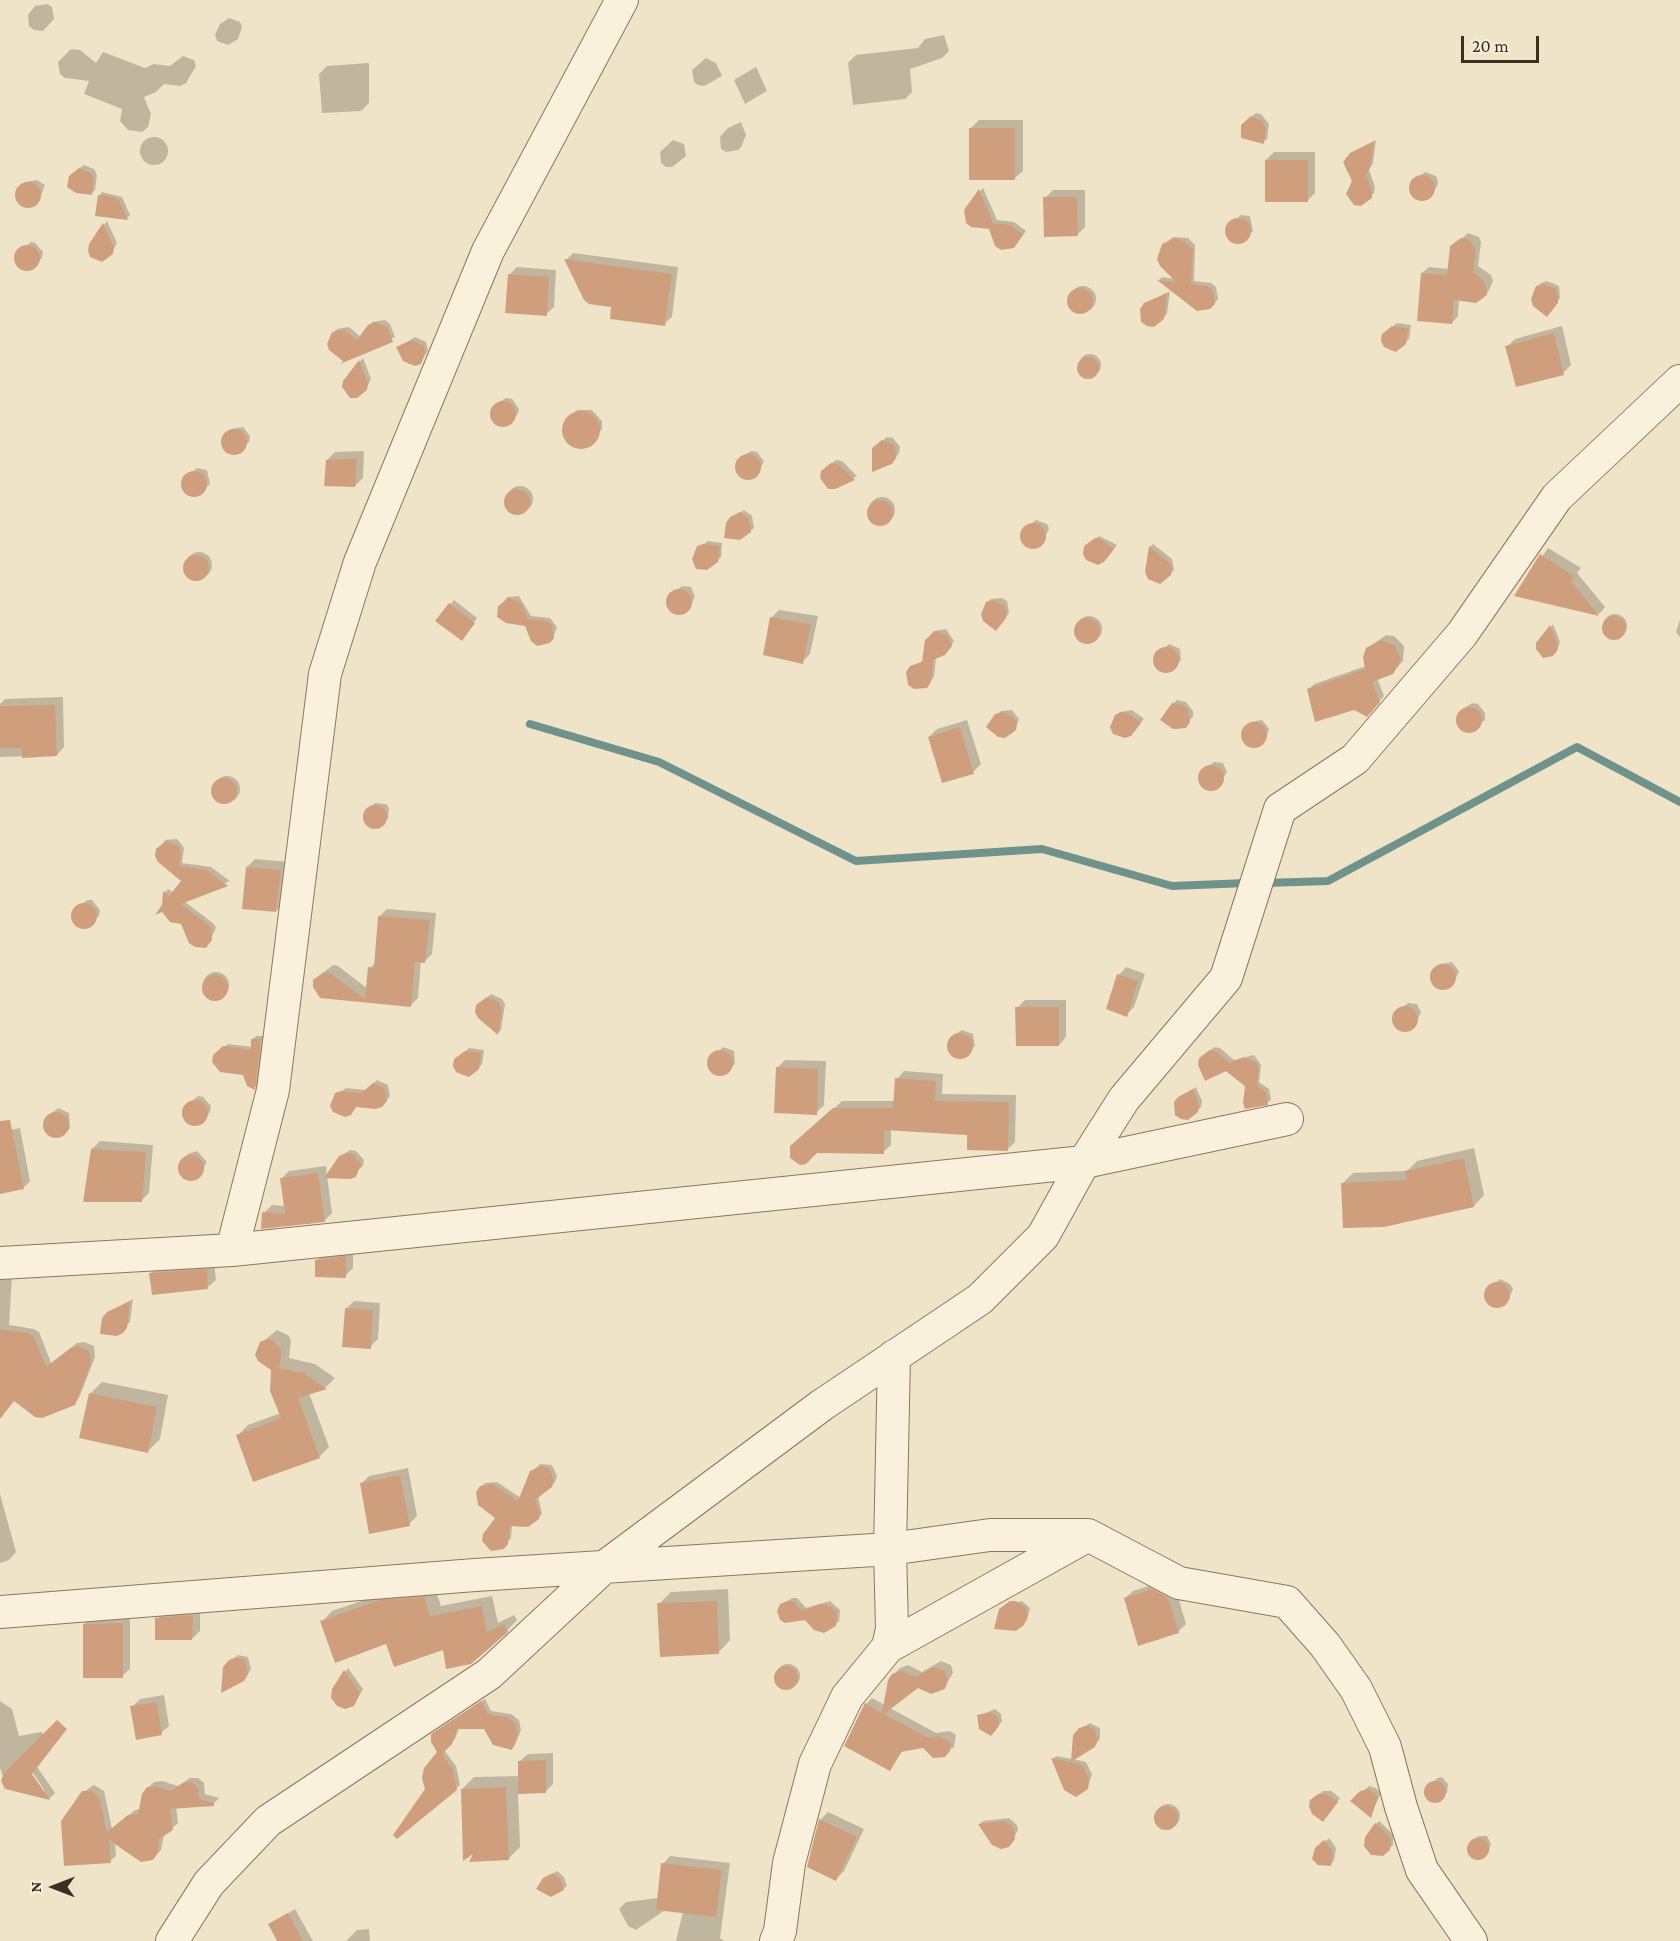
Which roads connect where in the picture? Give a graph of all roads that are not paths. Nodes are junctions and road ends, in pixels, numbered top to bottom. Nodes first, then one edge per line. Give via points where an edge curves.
1 (622, 0) edge
2 (1680, 381) edge
3 (1287, 1119) dead end
4 (1084, 1162) junction
5 (232, 1250) junction
6 (0, 1263) edge
7 (894, 1356) junction
8 (1088, 1535) junction
9 (890, 1549) junction
10 (603, 1568) junction
11 (0, 1612) edge
12 (888, 1647) junction
13 (172, 1941) edge
14 (776, 1941) edge
15 (1471, 1941) edge

1 - 5 street via 488,251 360,562 328,663 273,1090
2 - 4 street via 1557,497 1462,634 1355,759 1280,809 1226,978 1124,1099
3 - 4 street
4 - 5 street
4 - 7 street via 1043,1236 980,1299
5 - 6 street
7 - 9 street
7 - 10 street
8 - 9 street via 990,1535
8 - 12 street
8 - 15 street via 1179,1583 1287,1602 1325,1645 1356,1689 1385,1747 1422,1870
9 - 10 street
9 - 12 street via 892,1629
10 - 11 street
10 - 13 street via 489,1674 268,1821 209,1883
12 - 14 street via 847,1697 815,1764 789,1863

